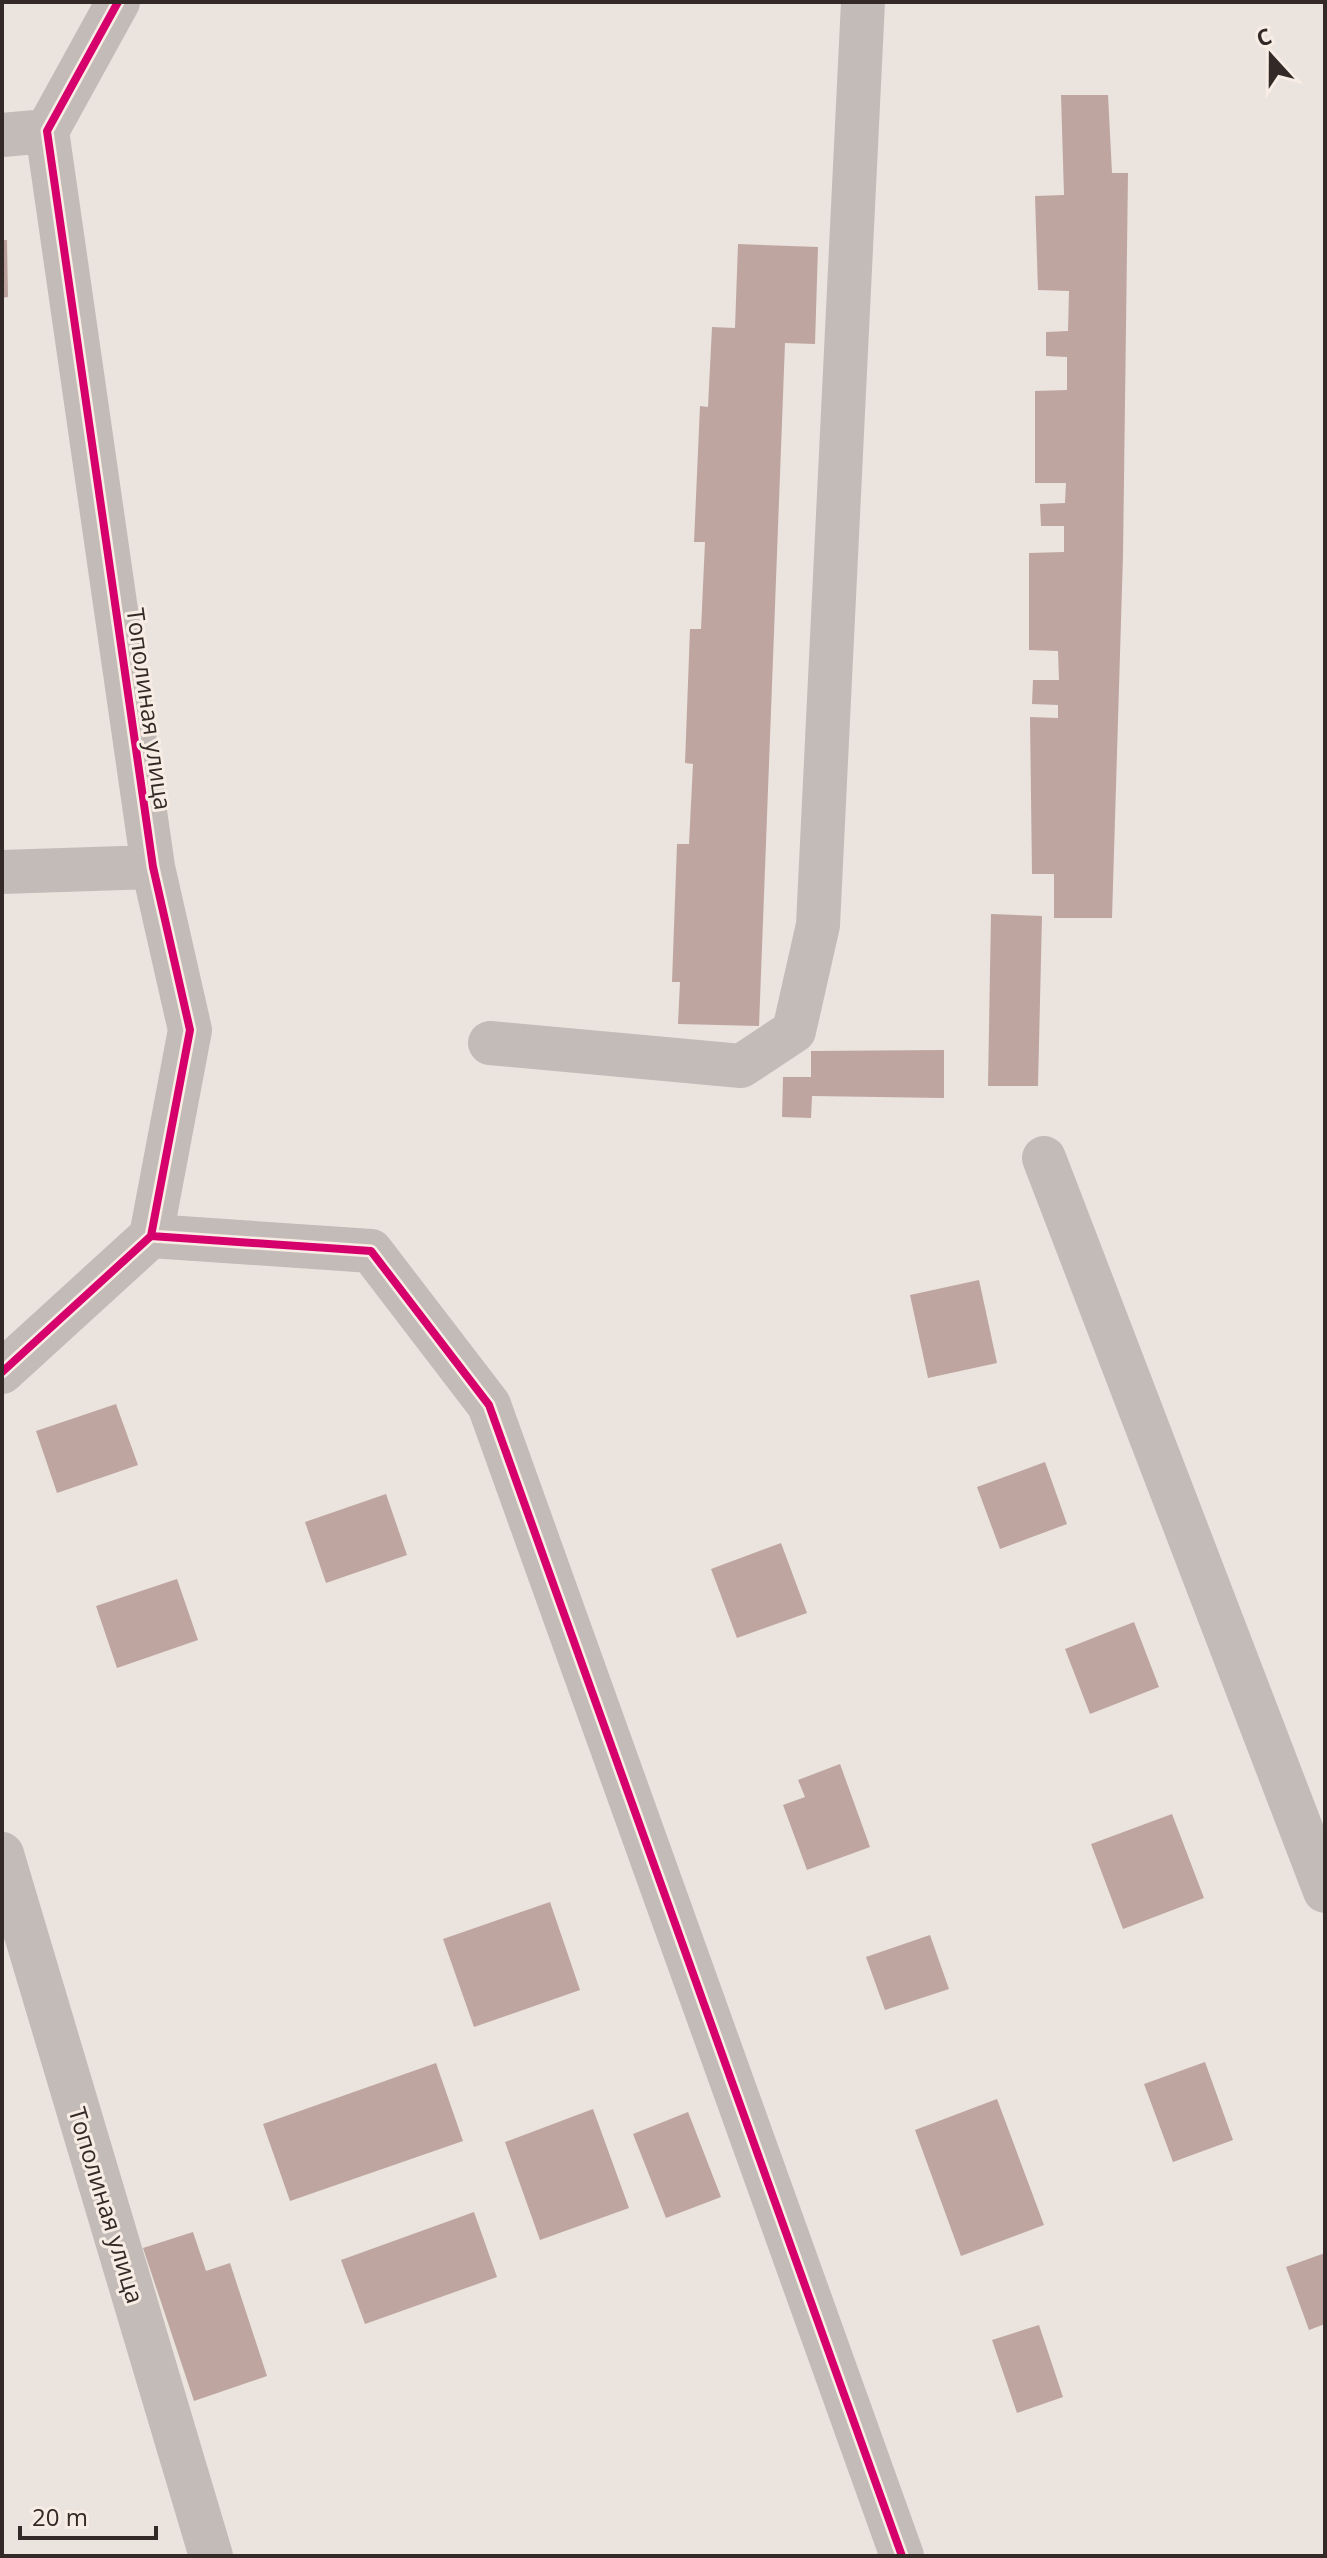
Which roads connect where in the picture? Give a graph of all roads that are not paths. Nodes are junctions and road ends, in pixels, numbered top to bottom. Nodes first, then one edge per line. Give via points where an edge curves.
1 (118, 2) edge
2 (863, 2) edge
3 (47, 131) junction
4 (2, 135) edge
5 (153, 867) junction
6 (2, 872) edge
7 (490, 1043) dead end
8 (1044, 1158) dead end
9 (151, 1236) junction
10 (2, 1372) edge
11 (2, 1854) edge
12 (1325, 1891) edge
13 (211, 2556) edge
14 (902, 2556) edge

1 - 3 street
2 - 7 street via 818,925 794,1031 741,1066
3 - 4 street
3 - 5 street, Тополиная улица
5 - 6 street
5 - 9 street, Тополиная улица via 190,1030
8 - 12 street
9 - 10 street
9 - 14 street via 371,1251 489,1405
11 - 13 street, Тополиная улица

